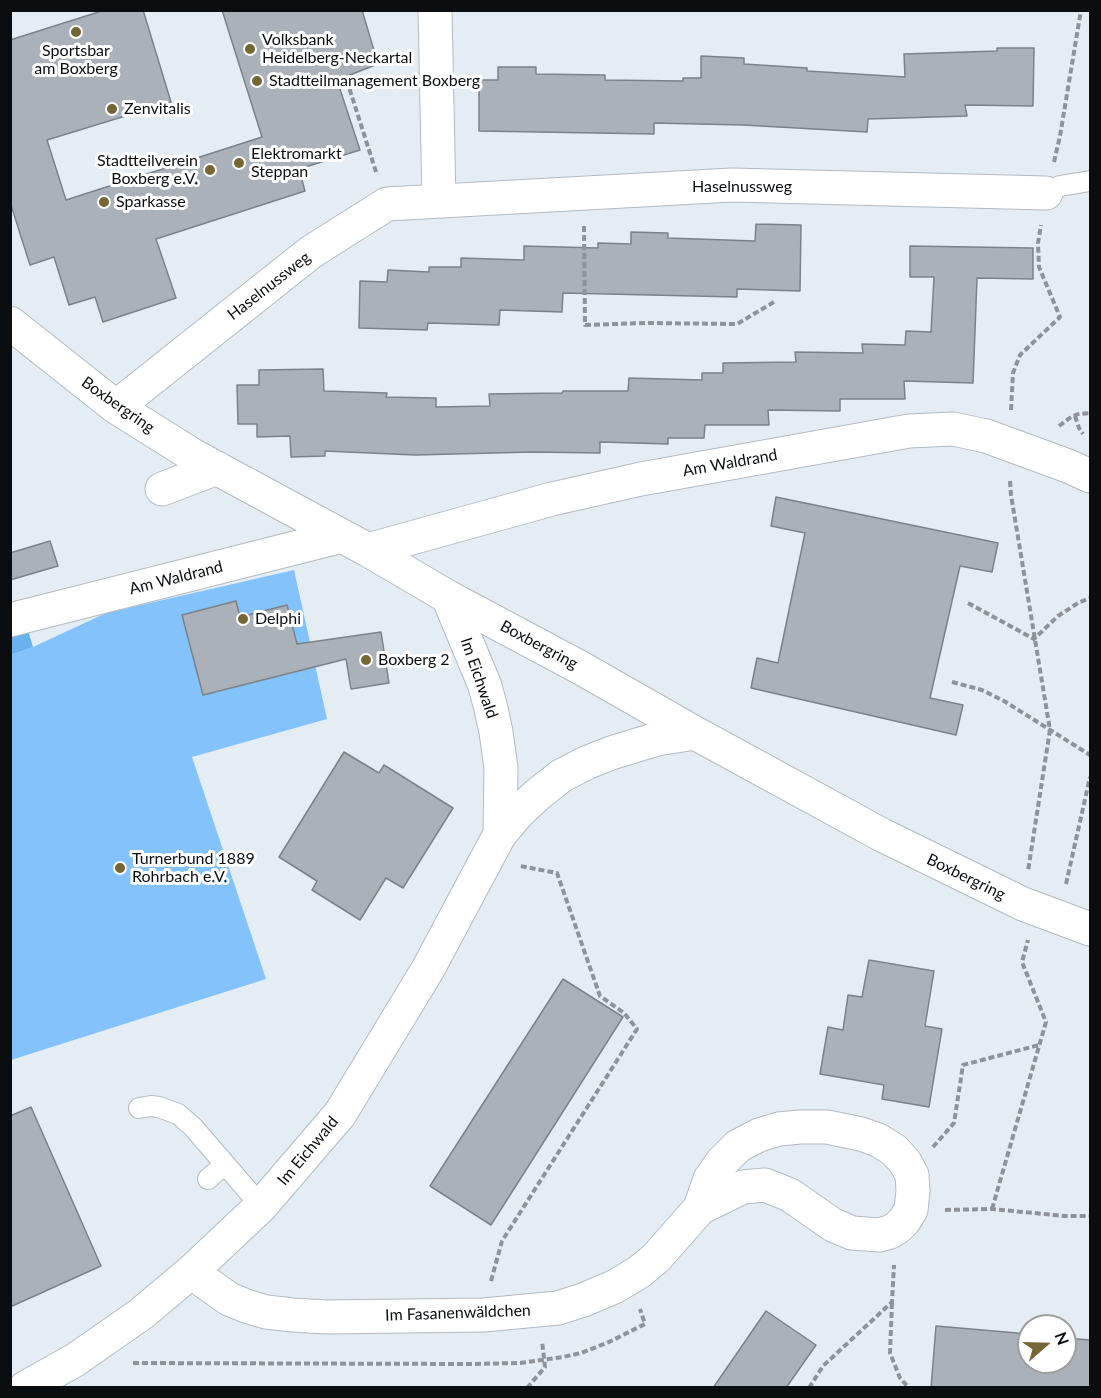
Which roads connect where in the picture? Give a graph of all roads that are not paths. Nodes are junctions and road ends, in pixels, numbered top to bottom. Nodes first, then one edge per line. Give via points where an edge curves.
1 (435, 10) edge
2 (1090, 181) edge
3 (1046, 193) joint
4 (439, 201) junction
5 (10, 323) edge
6 (116, 408) junction
7 (217, 468) junction
8 (1090, 476) edge
9 (162, 489) dead end
10 (355, 543) junction
11 (448, 597) junction
12 (10, 620) edge
13 (696, 733) junction
14 (493, 847) junction
15 (1090, 929) edge
16 (139, 1108) dead end
17 (225, 1164) junction
18 (208, 1179) dead end
19 (261, 1206) junction
20 (700, 1208) junction
21 (191, 1272) junction
22 (25, 1388) edge

1 - 4 street
2 - 3 lane via 1060,186
3 - 4 street, Haselnussweg via 732,185
4 - 6 street, Haselnussweg via 387,204 311,252
5 - 6 street, Boxbergring
6 - 7 street, Boxbergring
7 - 9 street
7 - 10 street, Boxbergring
8 - 10 street, Am Waldrand via 986,436 953,429 909,431 630,482
10 - 11 street, Boxbergring
10 - 12 street, Am Waldrand via 190,574
11 - 13 street, Boxbergring
11 - 14 street, Im Eichwald via 485,686 496,732 501,768
13 - 14 street, Im Eichwald via 611,753 561,776 519,812
13 - 15 street, Boxbergring via 882,835 1015,900
14 - 19 street, Im Eichwald via 428,969 340,1113
16 - 17 lane via 159,1107 178,1114
17 - 18 lane
17 - 19 lane
19 - 21 street, Im Eichwald
20 - 20 street, Im Fasanenwäldchen via 710,1179 722,1162 738,1146 779,1129 828,1127 861,1134 894,1150 912,1175 913,1191 900,1221 879,1235 852,1233 833,1225 790,1195 765,1185 743,1187
20 - 21 street, Im Fasanenwäldchen via 639,1272 583,1300 538,1311 326,1317 266,1312 229,1299
21 - 22 street, Im Eichwald via 94,1347

